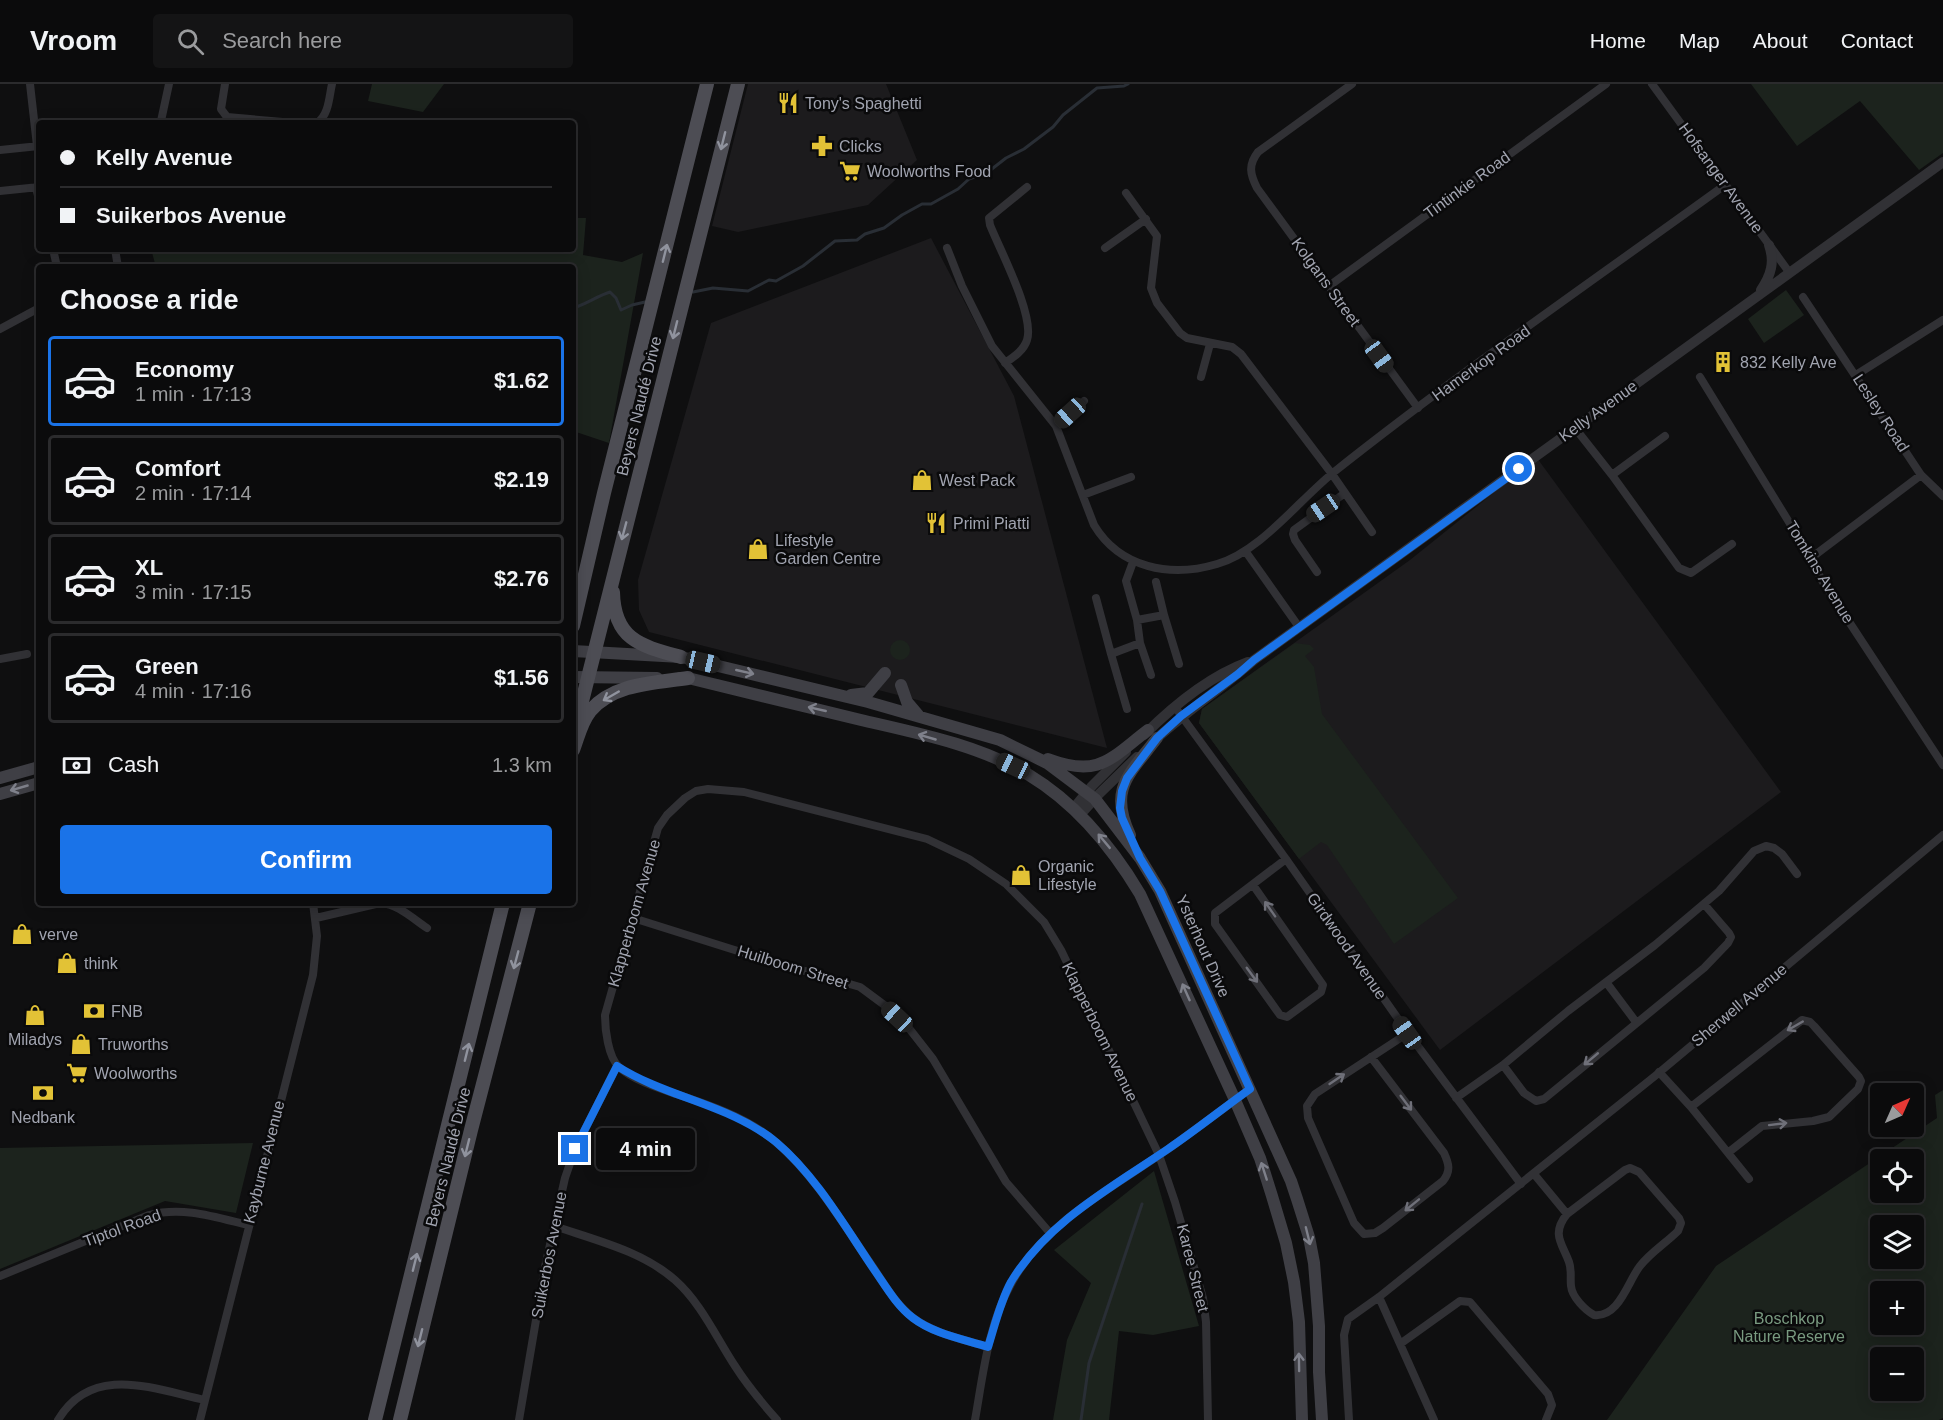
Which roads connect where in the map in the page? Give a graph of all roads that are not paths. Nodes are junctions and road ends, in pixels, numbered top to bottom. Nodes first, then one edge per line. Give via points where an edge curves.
1 (30, 84) edge
2 (169, 84) edge
3 (225, 84) edge
4 (332, 84) edge
5 (707, 84) edge
6 (738, 84) edge
7 (1352, 84) edge
8 (1606, 84) edge
9 (1652, 84) edge
10 (161, 120) edge
11 (260, 120) edge
12 (322, 120) edge
13 (36, 130) edge
14 (36, 146) edge
15 (0, 150) edge
16 (1943, 162) edge
17 (1725, 184) junction
18 (36, 187) edge
19 (1027, 187) dead end
20 (0, 190) edge
21 (1126, 193) dead end
22 (1146, 219) junction
23 (1769, 245) junction
24 (947, 248) dead end
25 (1105, 248) dead end
26 (1789, 272) junction
27 (1329, 286) junction
28 (1757, 295) junction
29 (1803, 297) dead end
30 (36, 311) edge
31 (1943, 320) edge
32 (0, 329) edge
33 (1210, 344) junction
34 (1005, 363) junction
35 (1856, 375) junction
36 (1201, 377) dead end
37 (1700, 377) dead end
38 (1084, 401) dead end
39 (1418, 408) junction
40 (1056, 426) junction
41 (1575, 428) junction
42 (1665, 436) dead end
43 (1332, 474) junction
44 (1611, 475) junction
45 (1921, 475) junction
46 (1131, 477) dead end
47 (1345, 493) junction
48 (1083, 495) junction
49 (1943, 496) edge
50 (1372, 532) dead end
51 (1732, 544) dead end
52 (1245, 552) junction
53 (1811, 558) junction
54 (1133, 562) junction
55 (586, 571) junction
56 (1317, 572) dead end
57 (612, 575) junction
58 (1156, 582) dead end
59 (576, 596) edge
60 (1096, 598) dead end
61 (576, 613) edge
62 (1164, 615) junction
63 (1137, 620) junction
64 (1299, 627) junction
65 (1140, 643) junction
66 (576, 651) edge
67 (594, 652) junction
68 (27, 654) dead end
69 (1112, 654) junction
70 (681, 657) junction
71 (0, 659) edge
72 (1179, 664) dead end
73 (885, 674) dead end
74 (1151, 675) dead end
75 (589, 676) junction
76 (576, 677) edge
77 (688, 678) junction
78 (901, 686) dead end
79 (838, 695) junction
80 (1127, 709) dead end
81 (1178, 711) junction
82 (920, 716) junction
83 (576, 726) edge
84 (1153, 734) junction
85 (576, 742) edge
86 (1019, 748) junction
87 (1943, 765) edge
88 (36, 768) edge
89 (0, 778) edge
90 (36, 784) edge
91 (0, 794) edge
92 (1091, 795) junction
93 (1077, 812) junction
94 (1943, 835) edge
95 (1140, 858) junction
96 (1286, 859) junction
97 (1797, 874) dead end
98 (1253, 885) junction
99 (1704, 904) junction
100 (314, 906) edge
101 (367, 906) edge
102 (396, 906) edge
103 (502, 906) edge
104 (529, 906) edge
105 (316, 918) junction
106 (633, 918) junction
107 (427, 928) dead end
108 (1606, 982) junction
109 (1636, 1022) junction
110 (1407, 1033) junction
111 (1371, 1056) junction
112 (1503, 1065) junction
113 (617, 1066) junction
114 (1659, 1072) junction
115 (1250, 1089) junction
116 (1456, 1098) junction
117 (1235, 1100) junction
118 (1691, 1107) junction
119 (1729, 1152) junction
120 (1159, 1155) junction
121 (1534, 1174) junction
122 (1749, 1179) dead end
123 (1521, 1184) junction
124 (1567, 1214) junction
125 (248, 1226) junction
126 (554, 1226) junction
127 (1050, 1233) junction
128 (0, 1276) edge
129 (1379, 1297) junction
130 (1400, 1344) junction
131 (988, 1347) junction
132 (205, 1400) junction
133 (58, 1420) edge
134 (200, 1420) edge
135 (375, 1420) edge
136 (400, 1420) edge
137 (519, 1420) edge
138 (777, 1420) edge
139 (975, 1420) edge
140 (1208, 1420) edge
141 (1302, 1420) edge
142 (1322, 1420) edge
143 (1349, 1420) edge
144 (1434, 1420) edge
145 (1546, 1420) edge

1 - 13 street
2 - 10 street
3 - 11 street via 221,109 227,117
4 - 12 street
55 -> 5 main road, Beyers Naudé Drive
6 -> 57 main road, Beyers Naudé Drive
7 - 27 street, Kolgans Street via 1258,152 1250,165 1252,179
8 - 27 street, Tintinkie Road
9 - 17 street, Hofsanger Avenue
14 - 15 street
16 - 26 street, Kelly Avenue
17 - 23 street, Hofsanger Avenue
17 - 39 street, Hamerkop Road
18 - 20 street
19 - 34 street via 989,218 1029,328 1024,346
21 - 22 street
22 - 25 street
22 - 33 street via 1157,240 1151,288 1154,297 1180,333 1193,341
23 - 26 street, Hofsanger Avenue
23 - 28 street via 1771,273
24 - 34 street via 983,330
26 - 28 street, Kelly Avenue
27 - 39 street, Kolgans Street
28 - 41 street, Kelly Avenue
29 - 35 street, Lesley Road
30 - 32 street
31 - 35 street
33 - 36 street
33 - 43 street via 1232,347 1241,354
34 - 40 street
35 - 45 street, Lesley Road
37 - 53 street, Tomkins Avenue
38 - 40 street
39 - 43 street, Hamerkop Road
40 - 48 street
41 - 44 street
41 - 64 street, Kelly Avenue
42 - 44 street
43 - 47 street
43 - 52 street, Hamerkop Road
44 - 51 street via 1685,572 1698,569
45 - 49 street, Lesley Road
45 - 53 street
46 - 48 street
47 - 50 street
47 - 56 street via 1294,530 1295,540
48 - 54 street via 1101,537
52 - 54 street, Hamerkop Road via 1217,564 1184,569
52 - 64 street
53 - 87 street, Tomkins Avenue
54 - 63 street via 1126,581
55 - 59 main road
55 - 61 main road, Beyers Naudé Drive
57 - 67 main road, Beyers Naudé Drive
57 - 70 main road via 614,613 628,637 640,645
58 - 62 street
60 - 69 street
62 - 63 street
62 - 72 street
63 - 65 street
64 - 81 street, Kelly Avenue via 1238,674
65 - 69 street
65 - 74 street
66 - 67 main road, Ysterhout Drive
67 - 70 main road, Ysterhout Drive
67 - 75 main road, Beyers Naudé Drive
68 - 71 street
69 - 80 street
70 -> 79 main road, Ysterhout Drive
73 - 79 main road via 868,693
75 - 76 main road, Ysterhout Drive
75 - 77 main road, Ysterhout Drive
75 - 83 main road, Beyers Naudé Drive
77 -> 85 main road via 635,685 608,696 591,710
93 -> 77 main road, Ysterhout Drive via 1031,776 981,752
78 - 82 main road via 907,702
79 - 82 main road, Ysterhout Drive
81 - 84 street, Kelly Avenue
81 - 96 street, Girdwood Avenue
82 - 86 main road, Ysterhout Drive
84 - 86 main road via 1096,766 1070,766
84 - 92 street, Kelly Avenue
84 - 95 main road via 1122,791 1120,808
86 - 92 main road, Ysterhout Drive
88 - 89 main road
90 -> 91 main road
92 - 93 street, Kelly Avenue
92 - 95 main road, Ysterhout Drive
117 -> 93 main road, Ysterhout Drive via 1140,894 1104,841
94 - 114 street, Sherwell Avenue
95 - 115 main road, Ysterhout Drive via 1160,891
96 - 98 street
96 - 110 street, Girdwood Avenue
97 - 99 street via 1782,854 1766,846 1748,856
98 -> 98 street via 1215,913 1215,924 1280,1015 1287,1017 1321,993 1323,985
99 - 108 street
99 - 109 street via 1729,933 1730,940 1704,968
100 - 105 street, Kayburne Avenue
101 - 105 street
102 - 107 street
135 -> 103 main road, Beyers Naudé Drive
104 -> 136 main road, Beyers Naudé Drive
105 - 125 street, Kayburne Avenue via 313,975
106 - 113 street, Klapperboom Avenue via 605,1015 608,1041
106 - 120 street, Klapperboom Avenue via 658,828 676,805 696,791 744,792 927,839 969,859 1006,884 1044,922
106 - 127 street, Huilboom Street via 860,987 878,1000 908,1027 933,1059 1006,1182
108 - 109 street
108 - 112 street
109 -> 112 street via 1540,1101 1528,1097
110 - 111 street
110 - 116 street, Girdwood Avenue
111 -> 111 street via 1444,1153 1449,1170 1443,1181 1383,1228 1364,1234 1354,1223 1306,1111 1315,1094
112 - 116 street
113 - 126 street, Suikerbos Avenue via 569,1164
113 - 131 street via 645,1082 726,1112 762,1131 804,1170 912,1317 939,1332
114 - 118 street
114 - 121 street, Sherwell Avenue
115 - 117 street
115 -> 142 main road, Ysterhout Drive via 1291,1181 1309,1237 1319,1326
116 - 123 street, Girdwood Avenue
117 - 120 street
141 -> 117 main road, Ysterhout Drive via 1294,1282 1260,1158
118 - 119 street
119 -> 118 street via 1762,1126 1829,1116 1858,1089 1859,1077 1814,1026 1802,1020
119 - 122 street
120 - 127 street
120 - 140 street, Karee Street via 1203,1298
121 - 123 street, Sherwell Avenue
121 - 124 street
123 - 129 street, Sherwell Avenue
124 - 124 street via 1561,1222 1559,1242 1570,1263 1572,1291 1590,1312 1600,1316 1617,1304 1639,1267 1678,1231 1681,1223 1639,1172 1630,1168
125 - 128 street, Tiptol Road via 198,1213 164,1211
125 - 132 street, Kayburne Avenue
126 - 137 street, Suikerbos Avenue
126 - 138 street via 649,1262 675,1280
127 - 131 street via 1011,1282
129 - 130 street
129 - 143 street, Sherwell Avenue via 1348,1319 1344,1335
130 - 144 street
130 - 145 street via 1460,1301 1470,1302 1548,1394 1552,1405
131 - 139 street
132 - 133 street via 115,1384 76,1398
132 - 134 street, Kayburne Avenue

